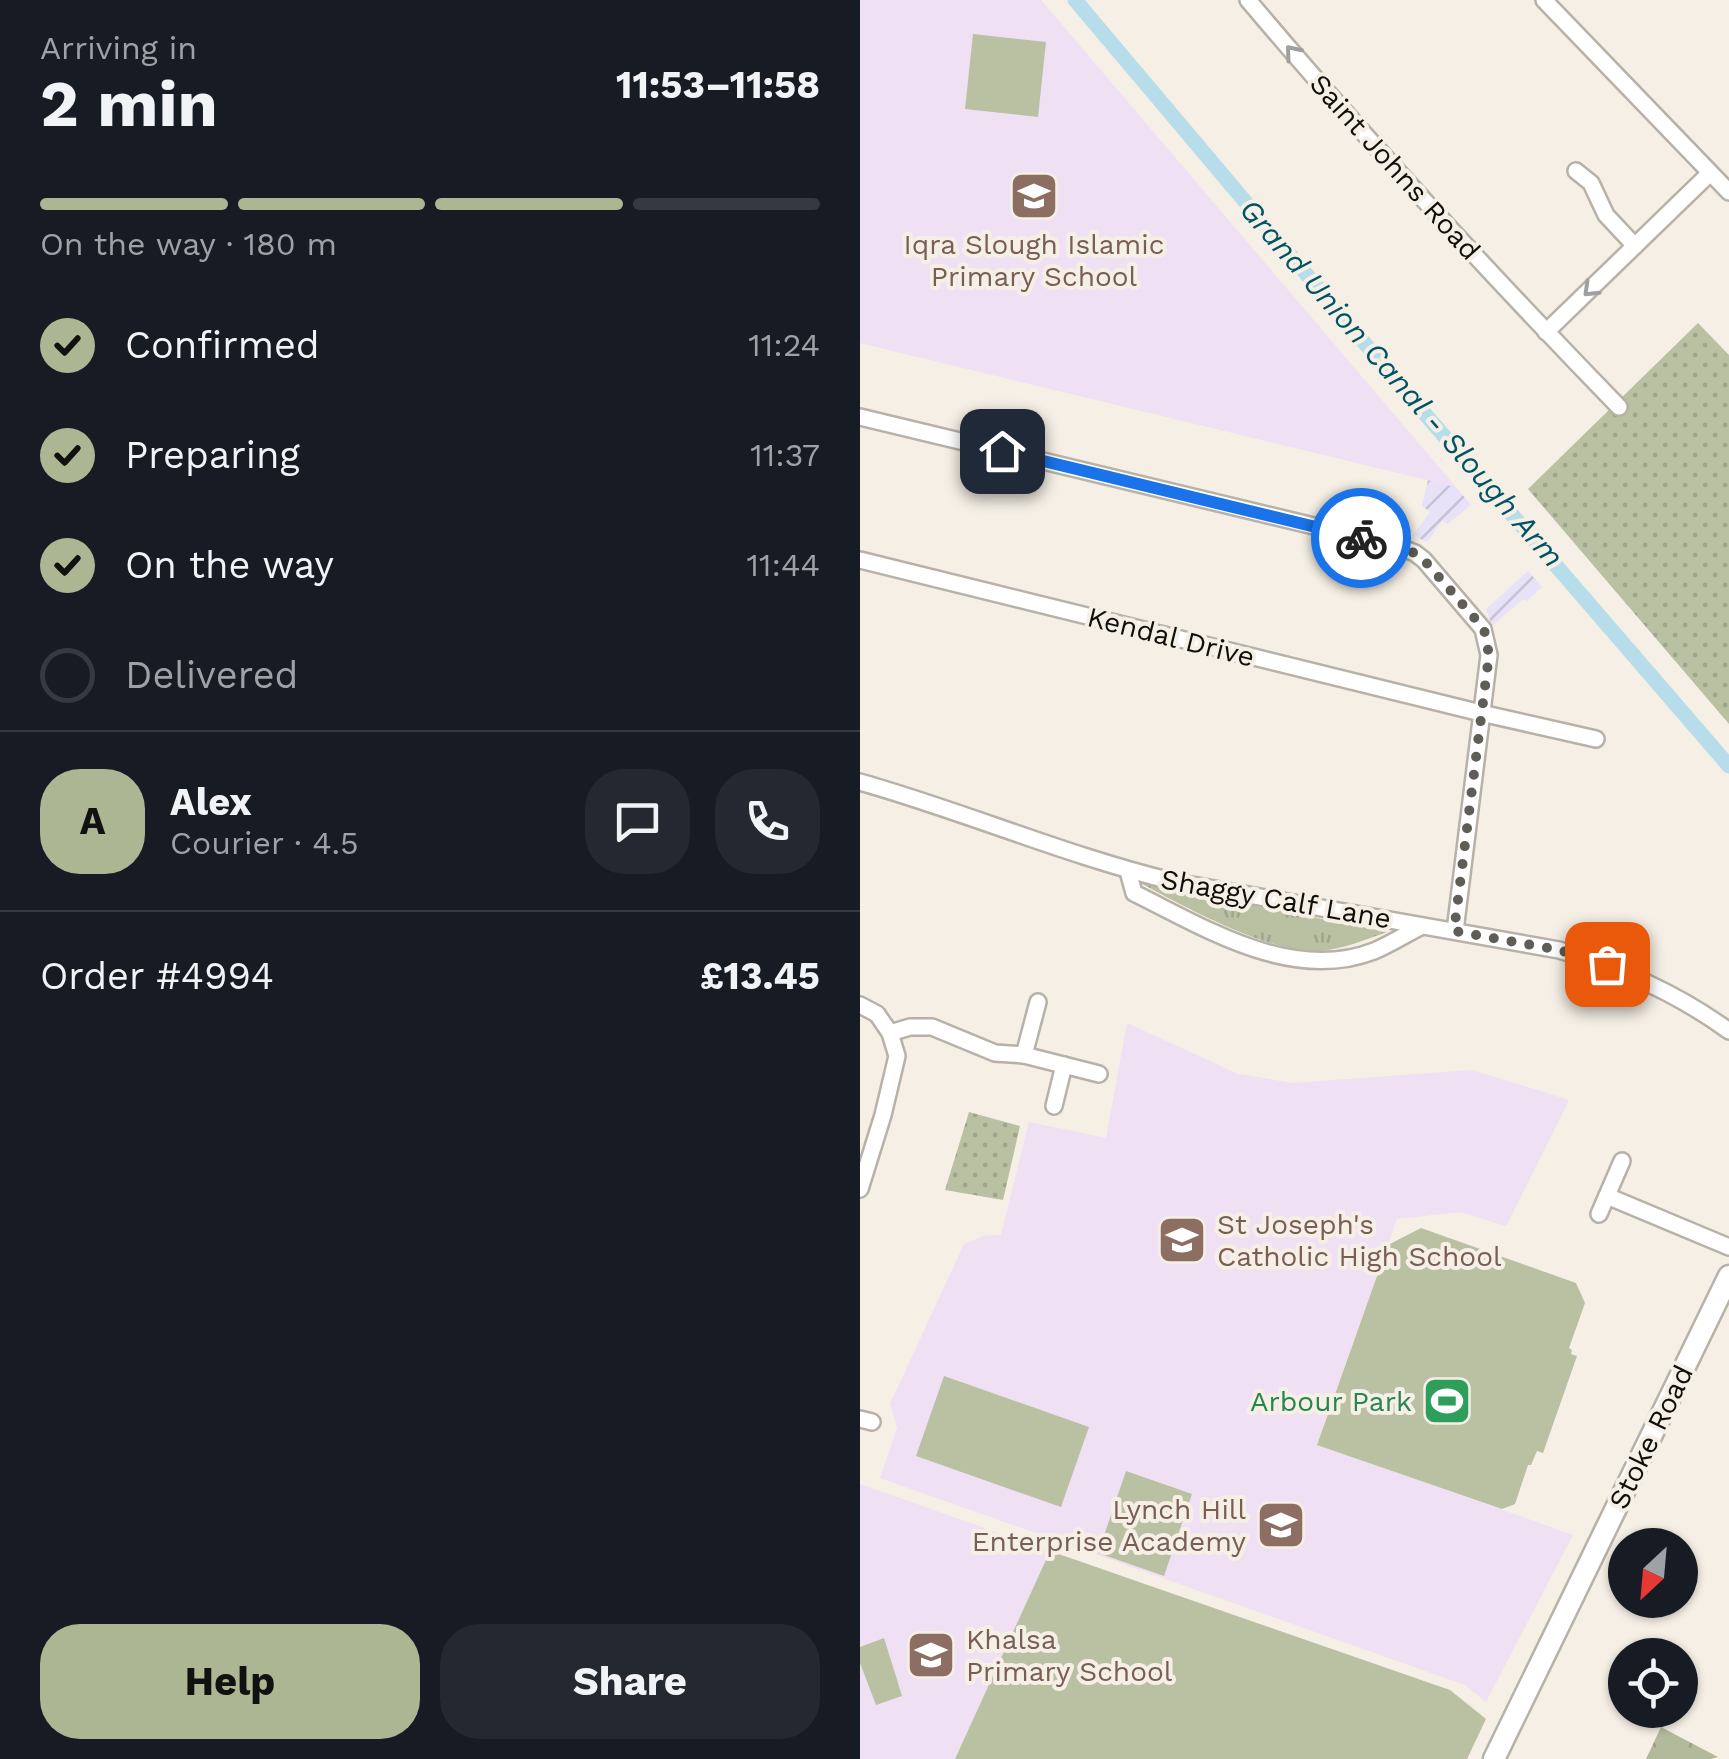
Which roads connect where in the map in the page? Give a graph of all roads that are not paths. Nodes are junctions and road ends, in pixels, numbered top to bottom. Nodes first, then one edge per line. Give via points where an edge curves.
1 (1248, 0) edge
2 (1544, 0) edge
3 (1576, 172) dead end
4 (1710, 173) junction
5 (1729, 192) edge
6 (1635, 246) junction
7 (1546, 332) junction
8 (1619, 407) dead end
9 (860, 416) edge
10 (860, 560) edge
11 (1481, 714) junction
12 (1596, 738) dead end
13 (860, 782) edge
14 (1128, 871) junction
15 (1423, 925) junction
16 (1454, 931) junction
17 (1038, 1002) dead end
18 (860, 1005) edge
19 (1729, 1030) edge
20 (890, 1033) junction
21 (1024, 1055) junction
22 (1064, 1066) junction
23 (1099, 1074) dead end
24 (1054, 1106) dead end
25 (1622, 1162) dead end
26 (861, 1183) edge
27 (1608, 1196) junction
28 (1600, 1214) dead end
29 (1729, 1247) edge
30 (1729, 1276) edge
31 (1494, 1759) edge

7 -> 1 street, Saint Johns Road
2 - 4 street
3 - 6 street via 1595,178 1606,215
4 - 5 street
4 - 6 street
6 -> 7 street
7 - 8 street, Saint Johns Road
9 - 11 street via 1415,553 1484,629 1489,655
10 - 11 street, Kendal Drive
11 - 12 street, Kendal Drive
11 - 16 street
13 - 14 street, Shaggy Calf Lane
14 - 15 street, Shaggy Calf Lane
14 - 15 street, Shaggy Calf Lane via 1134,892 1282,956 1348,957
15 - 16 street, Shaggy Calf Lane
16 - 19 street, Shaggy Calf Lane via 1607,964
17 - 21 street
18 - 20 street via 877,1014
20 - 21 street via 932,1027 995,1053
20 - 26 street via 897,1056
21 - 22 street
22 - 23 street
22 - 24 street
25 - 27 street
27 - 28 street
27 - 29 street
30 - 31 main road, Stoke Road

